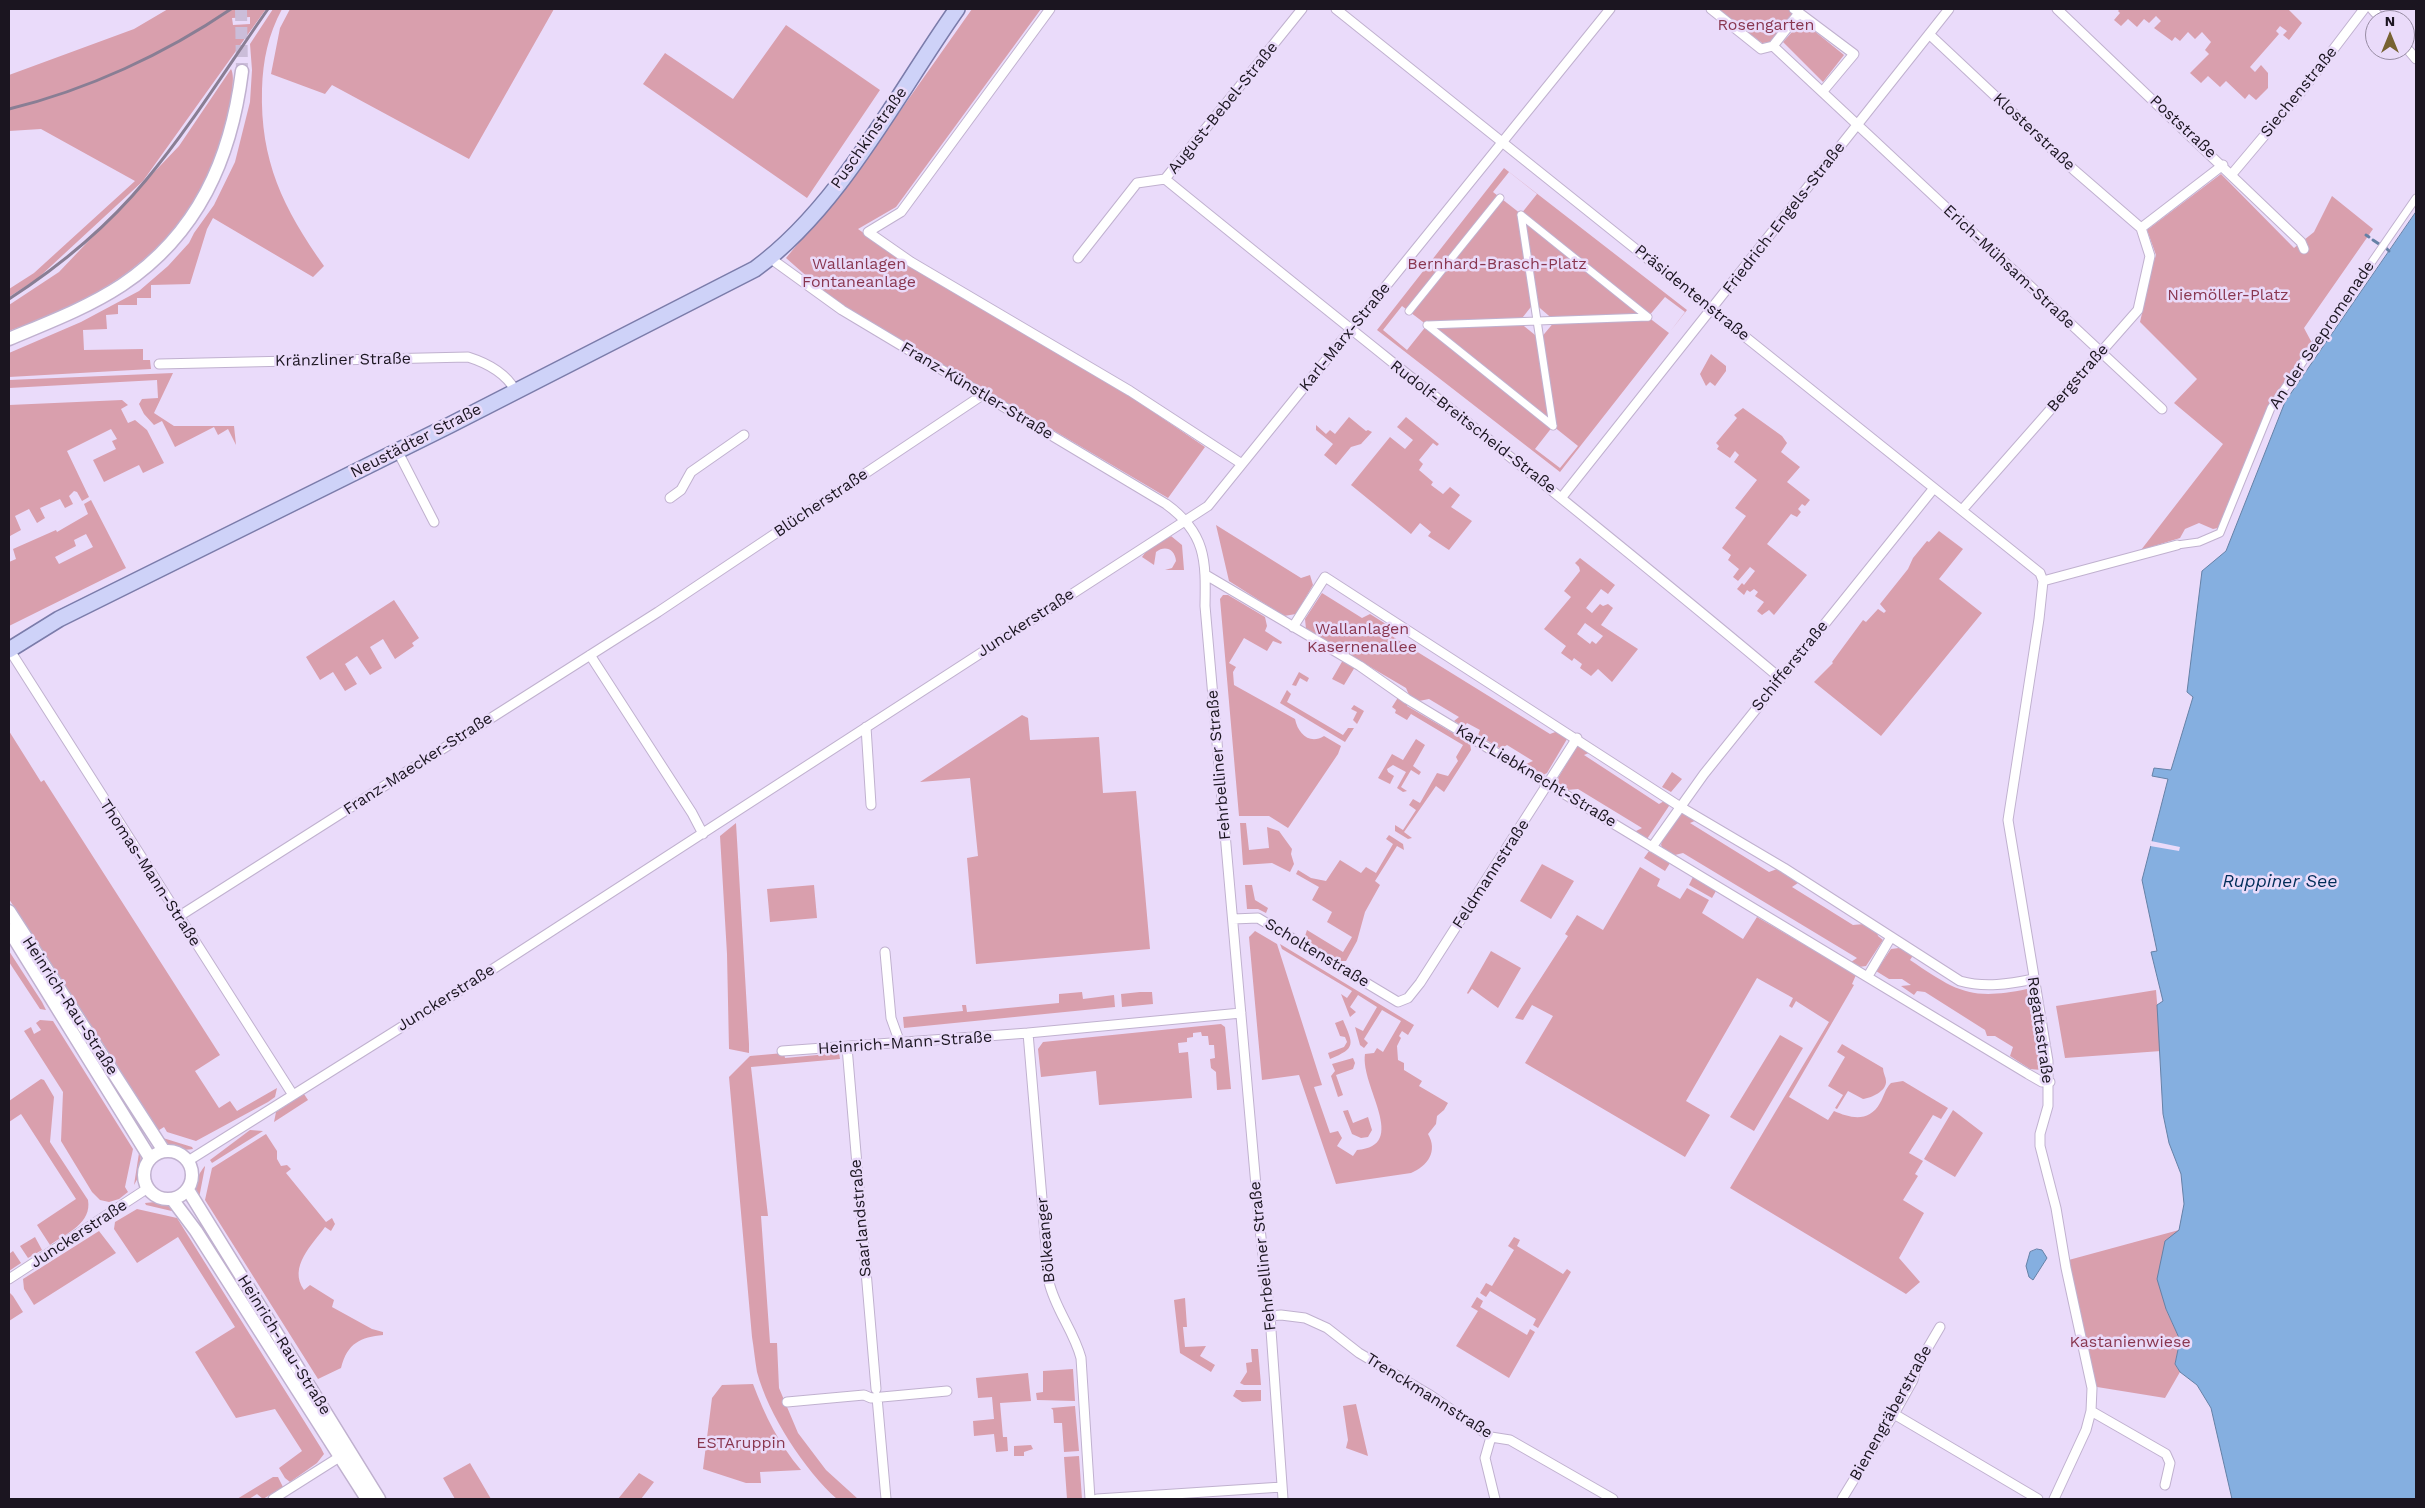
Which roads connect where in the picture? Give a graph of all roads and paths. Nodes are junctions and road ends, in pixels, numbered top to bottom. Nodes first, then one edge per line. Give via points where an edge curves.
1 (957, 9) edge
2 (1050, 9) edge
3 (1302, 9) edge
4 (1336, 9) edge
5 (1610, 9) edge
6 (1711, 9) edge
7 (1949, 9) edge
8 (2057, 9) edge
9 (2364, 9) edge
10 (1797, 11) edge
11 (1929, 34) junction
12 (1773, 46) junction
13 (242, 71) tunnel mouth
14 (1823, 90) junction
15 (1858, 124) junction
16 (1502, 142) junction
17 (2223, 165) junction
18 (2232, 174) junction
19 (1165, 179) junction
20 (1500, 198) dead end
21 (2416, 198) edge
22 (2141, 228) junction
23 (2304, 249) dead end
24 (770, 258) junction
25 (1078, 258) dead end
26 (1712, 308) junction
27 (1409, 311) dead end
28 (1538, 322) junction
29 (1351, 331) junction
30 (9, 339) edge
31 (2100, 353) junction
32 (159, 364) dead end
33 (515, 390) junction
34 (984, 394) junction
35 (2162, 408) dead end
36 (744, 435) dead end
37 (397, 450) junction
38 (1242, 464) junction
39 (1934, 488) junction
40 (1562, 497) junction
41 (670, 498) dead end
42 (1962, 510) junction
43 (1186, 520) junction
44 (434, 522) dead end
45 (2177, 545) joint
46 (1206, 575) junction
47 (2043, 581) junction
48 (658, 612) joint
49 (59, 619) junction
50 (1292, 627) junction
51 (9, 639) edge
52 (9, 649) edge
53 (590, 655) junction
54 (1780, 678) junction
55 (866, 727) junction
56 (1576, 738) junction
57 (1549, 783) junction
58 (871, 805) dead end
59 (1679, 806) junction
60 (702, 834) junction
61 (1652, 847) junction
62 (9, 911) edge
63 (178, 917) junction
64 (1233, 919) junction
65 (9, 930) edge
66 (1891, 937) junction
67 (884, 952) dead end
68 (1868, 976) junction
69 (2034, 980) junction
70 (1398, 1002) joint
71 (1241, 1013) junction
72 (1028, 1034) junction
73 (900, 1043) junction
74 (847, 1047) junction
75 (782, 1051) dead end
76 (2050, 1082) junction
77 (293, 1095) junction
78 (164, 1151) junction
79 (150, 1158) junction
80 (188, 1161) junction
81 (148, 1188) junction
82 (188, 1190) junction
83 (172, 1199) junction
84 (9, 1279) edge
85 (1270, 1316) junction
86 (1940, 1327) dead end
87 (947, 1391) dead end
88 (874, 1395) junction
89 (787, 1402) dead end
90 (2091, 1411) junction
91 (1894, 1414) junction
92 (1491, 1437) junction
93 (341, 1456) junction
94 (2165, 1485) dead end
95 (1282, 1487) junction
96 (273, 1499) edge
97 (367, 1499) edge
98 (379, 1499) edge
99 (886, 1499) edge
100 (1090, 1499) edge
101 (1097, 1499) edge
102 (1283, 1499) edge
103 (1495, 1499) edge
104 (1612, 1499) edge
105 (1842, 1499) edge
106 (2038, 1499) edge
107 (2054, 1499) edge

1 - 24 main road, Puschkinstraße via 852,165 817,210
2 - 38 street via 901,212 868,232 911,262 1130,391
3 - 19 street, August-Bebel-Straße
4 - 16 street, Präsidentenstraße
5 - 16 street, Karl-Marx-Straße
6 - 12 street via 1761,48
7 - 11 street, Friedrich-Engels-Straße
8 - 17 street, Poststraße
9 - 18 street, Siechenstraße via 2301,92
10 - 12 street
10 - 14 street via 1854,54
11 - 15 street, Friedrich-Engels-Straße
11 - 22 street, Klosterstraße
12 - 14 street, Erich-Mühsam-Straße
13 - 30 main road via 238,102 222,162 204,198 176,236 122,285 78,309
14 - 15 street, Erich-Mühsam-Straße
15 - 26 street, Friedrich-Engels-Straße
15 - 31 street, Erich-Mühsam-Straße
16 - 26 street, Präsidentenstraße
16 - 29 street, Karl-Marx-Straße
17 - 18 street, Poststraße
17 - 22 street
18 - 23 street, Poststraße via 2301,242
19 - 25 street, August-Bebel-Straße via 1137,183
19 - 29 street, Rudolf-Breitscheid-Straße
20 - 27 street
21 - 45 street, An der Seepromenade via 2271,408 2220,533 2199,542
22 - 31 street, Bergstraße via 2150,256 2138,310
24 - 33 main road, Neustädter Straße via 714,291
24 - 34 street, Franz-Künstler-Straße via 842,310
26 - 39 street, Präsidentenstraße
26 - 40 street, Friedrich-Engels-Straße
28 - 28 street via 1553,426 1427,326
28 - 28 street via 1602,319 1648,317 1521,214
29 - 38 street, Karl-Marx-Straße
29 - 40 street, Rudolf-Breitscheid-Straße
31 - 35 street, Erich-Mühsam-Straße
31 - 42 street, Bergstraße
32 - 33 street, Kränzliner Straße via 468,357 501,373
33 - 37 main road, Neustädter Straße
34 - 43 street, Franz-Künstler-Straße via 1166,504
34 - 48 street, Blücherstraße
36 - 41 street via 692,472 681,490
37 - 44 street
37 - 49 main road, Neustädter Straße
38 - 43 street, Karl-Marx-Straße via 1208,506
39 - 42 street, Präsidentenstraße
39 - 54 street, Schifferstraße
40 - 54 street, Rudolf-Breitscheid-Straße
42 - 47 street, Präsidentenstraße via 2031,565
43 - 46 street, Fehrbelliner Straße via 1198,540
43 - 55 street, Junckerstraße
45 - 47 street, An der Seepromenade
46 - 50 street, Karl-Liebknecht-Straße
46 - 64 street, Fehrbelliner Straße via 1205,606
47 - 69 street, Regattastraße via 2008,820
48 - 53 street, Franz-Maecker-Straße
49 - 51 main road, Neustädter Straße via 31,627
49 - 52 main road, Neustädter Straße
50 - 56 street via 1325,577
50 - 57 street, Karl-Liebknecht-Straße
52 - 63 street, Thomas-Mann-Straße
53 - 60 street via 692,813
53 - 63 street, Franz-Maecker-Straße
54 - 59 street, Schifferstraße
55 - 58 street
55 - 60 street, Junckerstraße
56 - 57 street, Feldmannstraße
56 - 59 street
57 - 61 street, Karl-Liebknecht-Straße
57 - 70 street, Feldmannstraße via 1420,984 1408,998
59 - 61 street, Schifferstraße
59 - 66 street
60 - 77 street, Junckerstraße
61 - 68 street, Karl-Liebknecht-Straße
62 - 78 main road, Heinrich-Rau-Straße
63 - 77 street, Thomas-Mann-Straße
64 - 70 street, Scholtenstraße via 1258,918
64 - 71 street, Fehrbelliner Straße
65 - 79 main road, Heinrich-Rau-Straße
66 - 68 street
66 - 69 street via 1960,981 1997,985
67 - 73 street via 891,1018
68 - 76 street, Karl-Liebknecht-Straße via 2028,1074 2042,1082
69 - 76 street, Regattastraße
71 - 72 street
71 - 85 street, Fehrbelliner Straße
72 - 73 street, Heinrich-Mann-Straße
72 - 100 street, Bölkeanger via 1049,1282 1081,1358
73 - 74 street, Heinrich-Mann-Straße
74 - 75 street, Heinrich-Mann-Straße
74 - 88 street, Saarlandstraße
76 - 90 street, Regattastraße via 2040,1146 2056,1208 2091,1386
77 - 80 street, Junckerstraße
78 - 79 main road
78 - 80 main road via 175,1151
79 - 81 main road via 144,1171
80 - 82 main road via 192,1177
81 - 83 main road via 160,1197
81 - 84 street, Junckerstraße
82 - 83 main road
82 - 98 main road, Heinrich-Rau-Straße
83 - 93 main road, Heinrich-Rau-Straße
85 - 92 street, Trenckmannstraße via 1291,1315 1327,1328 1359,1353 1430,1395
85 - 95 street, Fehrbelliner Straße
86 - 91 street, Bienengräberstraße
87 - 88 street
88 - 89 street
88 - 99 street, Saarlandstraße
90 - 94 street via 2166,1454 2170,1464
90 - 107 street, Regattastraße via 2086,1430
91 - 105 street, Bienengräberstraße
91 - 106 street
92 - 103 street via 1485,1458
92 - 104 street, Trenckmannstraße via 1510,1440
93 - 96 street
93 - 97 main road, Heinrich-Rau-Straße
95 - 101 street
95 - 102 street, Fehrbelliner Straße

